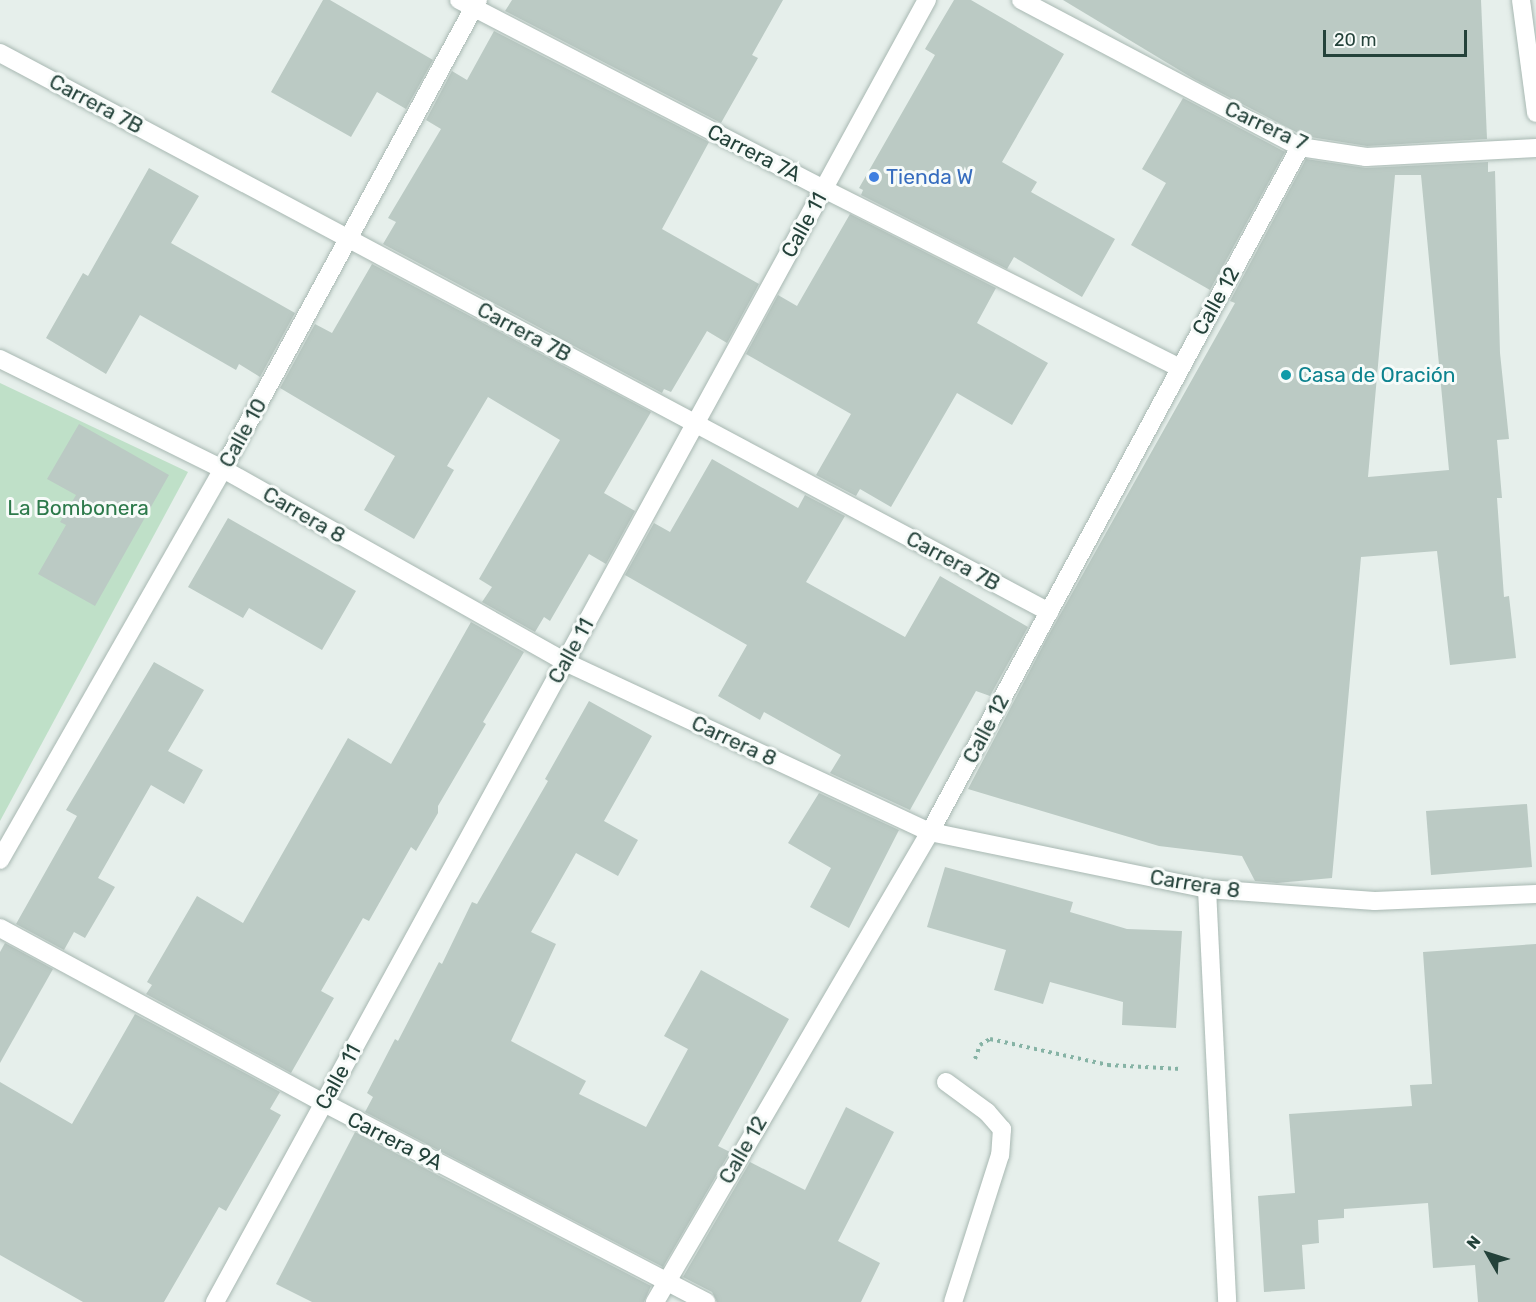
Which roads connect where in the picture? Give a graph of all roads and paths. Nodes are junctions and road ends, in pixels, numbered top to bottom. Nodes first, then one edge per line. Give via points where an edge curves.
1 (927, 0) edge
2 (1021, 0) edge
3 (1521, 0) edge
4 (470, 3) edge
5 (0, 53) edge
6 (1536, 113) edge
7 (1300, 147) junction
8 (1536, 148) edge
9 (824, 189) junction
10 (348, 239) junction
11 (0, 358) edge
12 (1180, 368) junction
13 (695, 423) junction
14 (224, 469) junction
15 (1049, 612) junction
16 (565, 662) junction
17 (930, 832) junction
18 (0, 860) edge
19 (1207, 889) junction
20 (1536, 894) edge
21 (0, 928) edge
22 (1214, 1072) junction
23 (946, 1082) dead end
24 (963, 1092) junction
25 (324, 1103) junction
26 (666, 1281) junction
27 (215, 1302) edge
28 (655, 1302) edge
29 (706, 1302) edge
30 (953, 1302) edge
31 (1227, 1302) edge

1 - 9 street, Calle 11
2 - 7 street, Carrera 7
3 - 6 street
4 - 9 street, Carrera 7A
4 - 10 street, Calle 10
5 - 10 street, Carrera 7B
7 - 8 street, Carrera 7 via 1366,157
7 - 12 street, Calle 12
9 - 12 street, Carrera 7A
9 - 13 street, Calle 11
10 - 13 street, Carrera 7B
10 - 14 street, Calle 10
11 - 14 street, Carrera 8
12 - 15 street, Calle 12
13 - 15 street, Carrera 7B
13 - 16 street, Calle 11
14 - 16 street, Carrera 8
14 - 18 street, Calle 10
15 - 17 street, Calle 12
16 - 17 street, Carrera 8
16 - 25 street, Calle 11
17 - 19 street, Carrera 8
17 - 26 street, Calle 12
19 - 20 street, Carrera 8 via 1375,901
19 - 22 street
21 - 25 street, Carrera 9A
22 - 24 path via 1108,1065 990,1039 980,1045
22 - 31 street
23 - 24 street
24 - 30 street via 1002,1129 1000,1155
25 - 26 street, Carrera 9A
25 - 27 street, Calle 11
26 - 28 street, Calle 12
26 - 29 street, Carrera 9A

